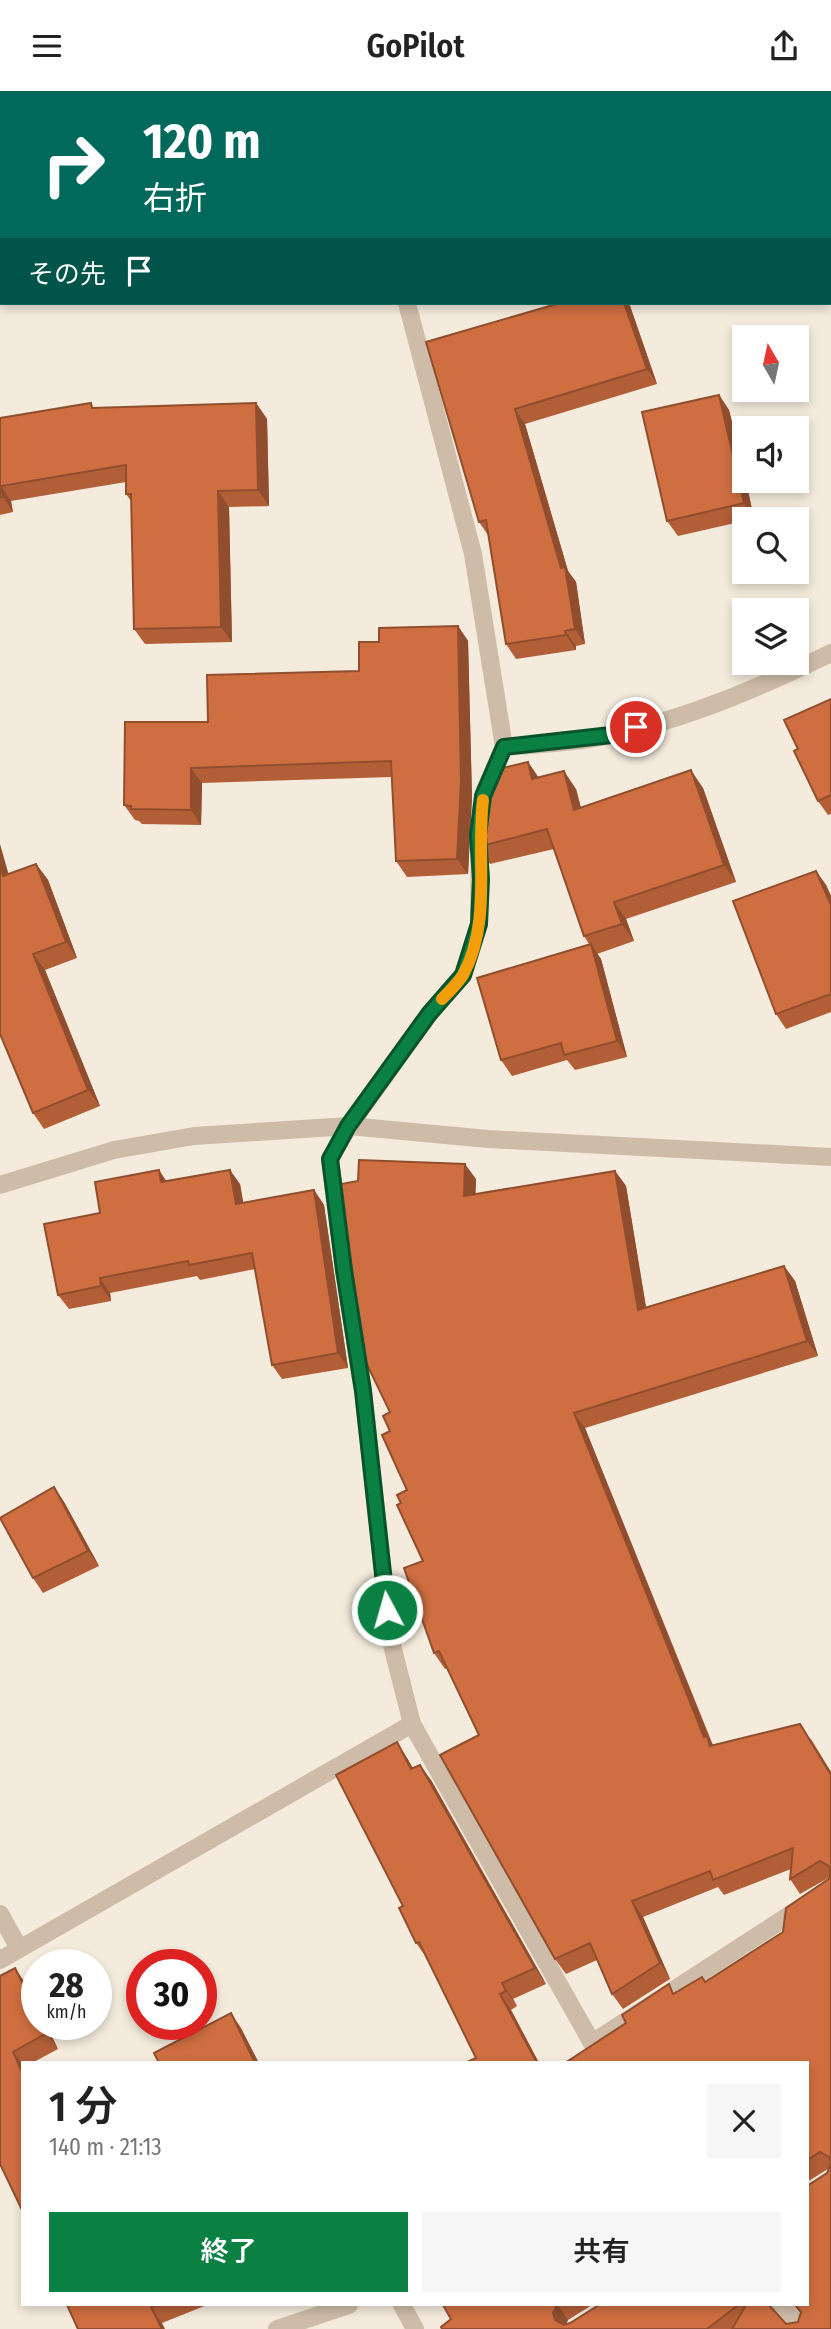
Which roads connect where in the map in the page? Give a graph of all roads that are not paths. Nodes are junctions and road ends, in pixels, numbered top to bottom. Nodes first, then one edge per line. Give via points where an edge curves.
1 (408, 305) edge
2 (831, 653) edge
3 (504, 747) junction
4 (348, 1126) junction
5 (831, 1157) edge
6 (0, 1185) edge
7 (412, 1724) junction
8 (831, 1888) edge
9 (0, 1914) edge
10 (19, 1948) junction
11 (0, 1960) edge
12 (346, 2306) edge
13 (403, 2306) edge
14 (782, 2306) edge
15 (277, 2329) edge
16 (415, 2329) edge
17 (801, 2329) edge

1 - 3 street via 473,555
2 - 3 street via 713,704 611,735
3 - 4 street via 483,796 478,835 479,924 463,975
4 - 5 street via 488,1139
4 - 6 street via 194,1136 114,1150
4 - 7 street via 330,1159 363,1391 390,1637
7 - 8 street via 592,2043
7 - 10 street
9 - 10 street
10 - 11 street
12 - 15 street
13 - 16 street
14 - 17 street

